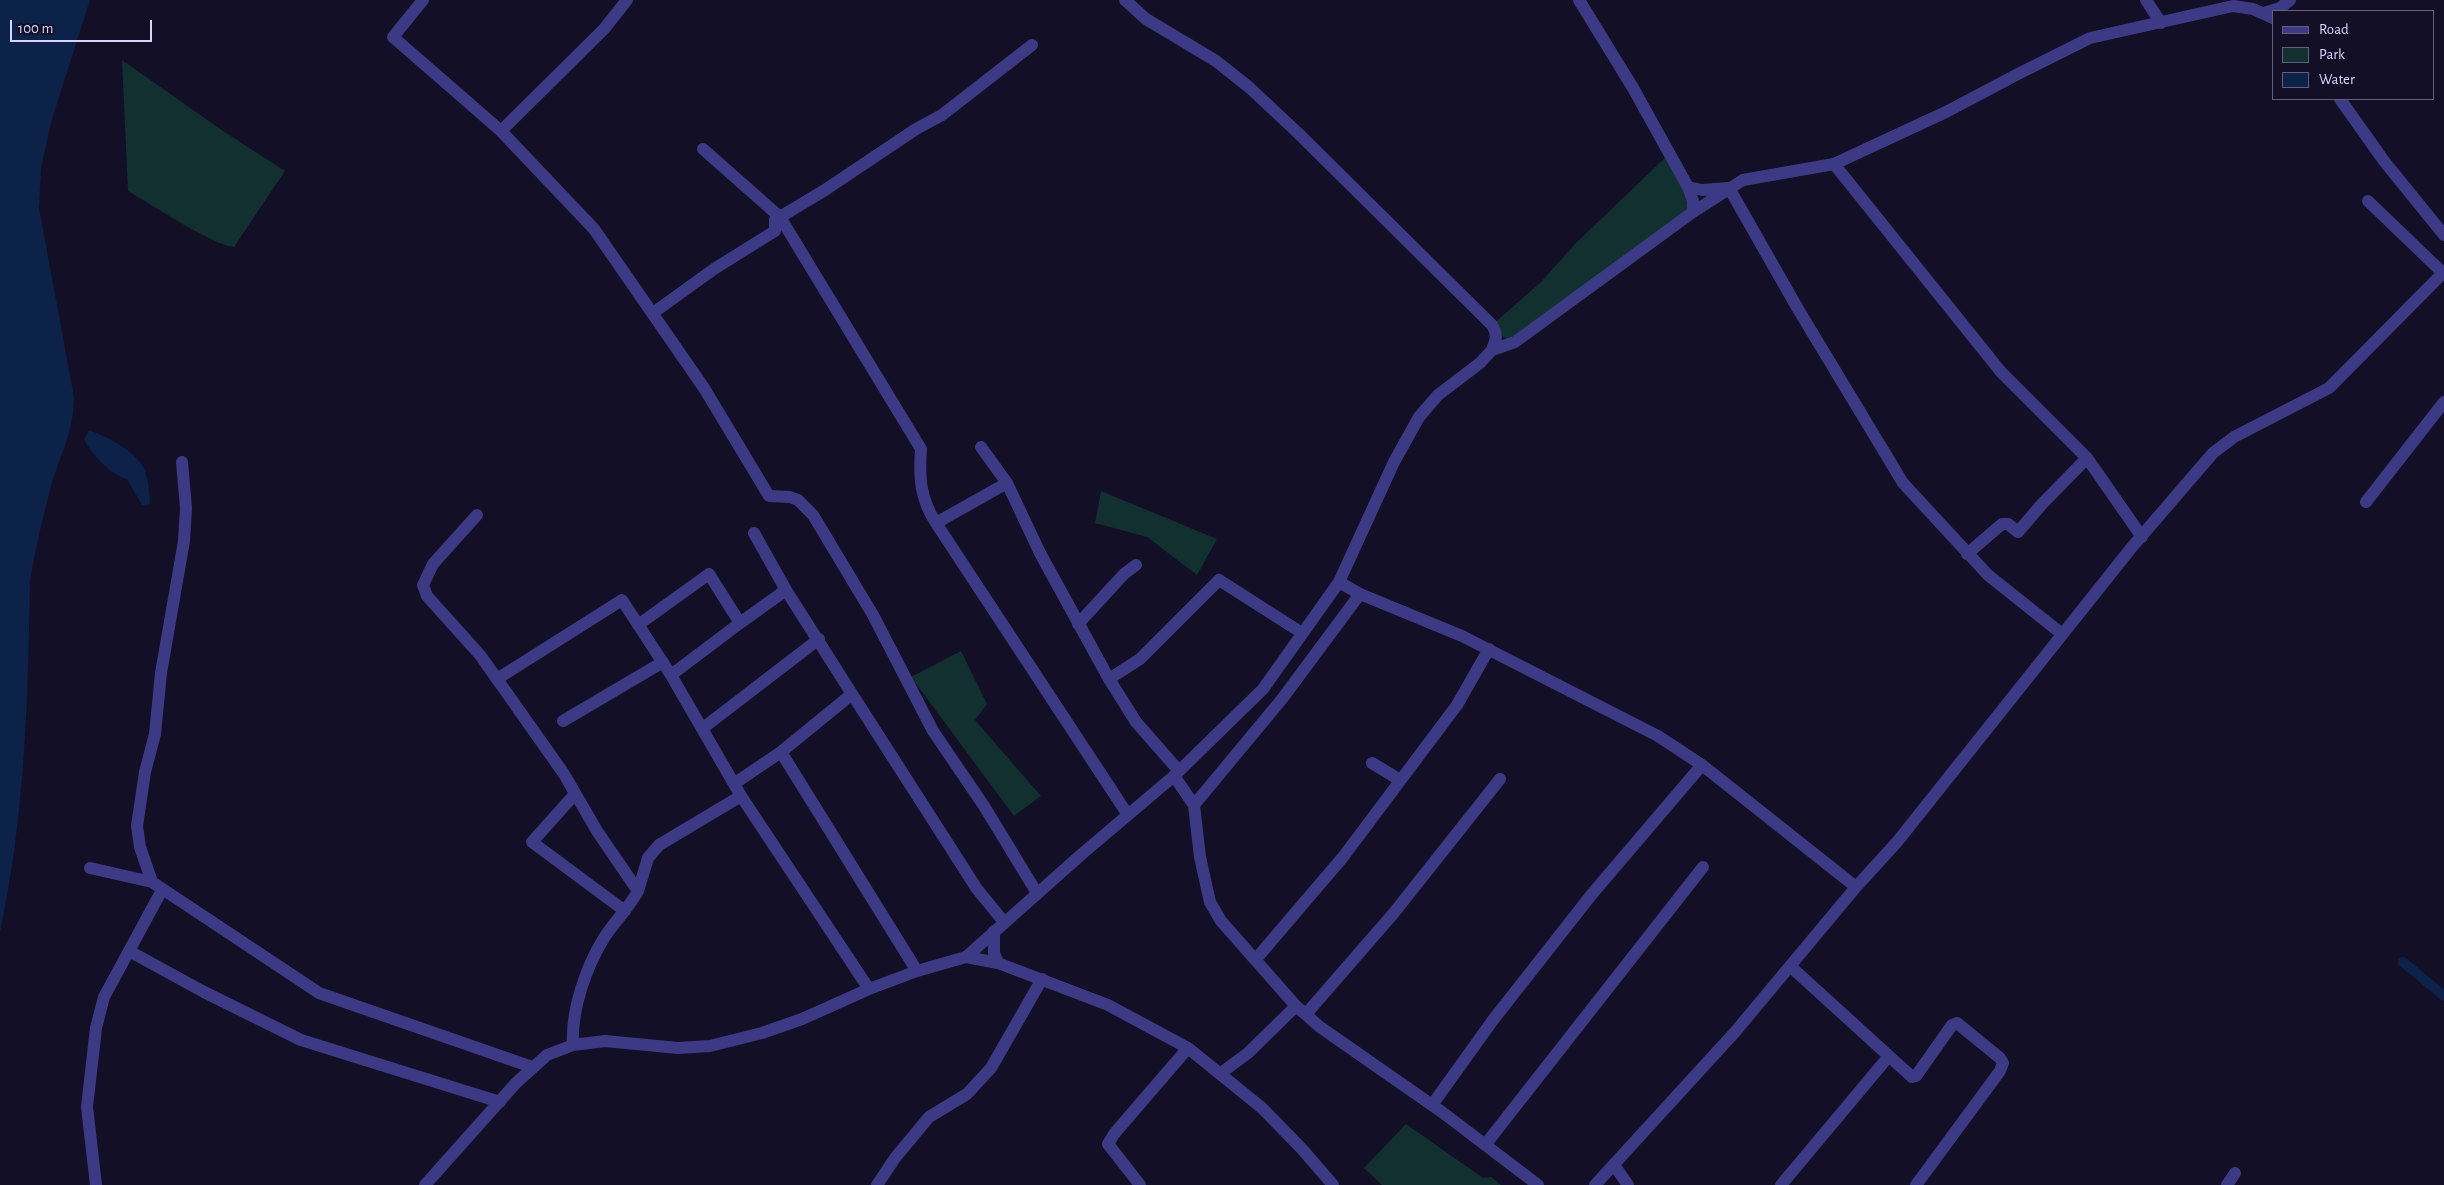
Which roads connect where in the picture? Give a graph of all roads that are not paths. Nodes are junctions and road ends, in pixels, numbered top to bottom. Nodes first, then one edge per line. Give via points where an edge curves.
1 (423, 0) edge
2 (627, 0) edge
3 (1579, 0) edge
4 (2146, 0) edge
5 (1133, 3) edge
6 (2230, 3) edge
7 (2288, 5) edge
8 (2276, 10) edge
9 (2269, 15) edge
10 (2162, 24) junction
11 (1032, 45) dead end
12 (2341, 100) edge
13 (501, 131) junction
14 (703, 149) dead end
15 (1834, 164) junction
16 (1688, 187) junction
17 (1729, 188) junction
18 (2368, 201) dead end
19 (1693, 212) junction
20 (780, 217) junction
21 (2444, 235) edge
22 (2444, 273) edge
23 (653, 313) junction
24 (1496, 332) junction
25 (1515, 342) junction
26 (1492, 350) junction
27 (2444, 402) edge
28 (981, 447) dead end
29 (2087, 458) junction
30 (182, 462) dead end
31 (1007, 483) junction
32 (2366, 502) dead end
33 (478, 516) dead end
34 (936, 523) junction
35 (754, 533) dead end
36 (2142, 537) junction
37 (1967, 554) junction
38 (1136, 565) dead end
39 (1339, 582) junction
40 (786, 590) junction
41 (1360, 594) junction
42 (740, 623) junction
43 (1078, 624) junction
44 (638, 626) junction
45 (1302, 633) junction
46 (2062, 634) junction
47 (819, 639) junction
48 (1489, 649) junction
49 (663, 662) junction
50 (671, 676) junction
51 (497, 679) junction
52 (1110, 679) junction
53 (852, 694) junction
54 (563, 721) dead end
55 (703, 728) junction
56 (781, 752) junction
57 (1372, 763) dead end
58 (1702, 765) junction
59 (1176, 774) junction
60 (1500, 779) dead end
61 (1400, 780) junction
62 (735, 784) junction
63 (575, 794) junction
64 (742, 796) junction
65 (1194, 805) junction
66 (1128, 814) junction
67 (1703, 867) dead end
68 (90, 868) dead end
69 (157, 886) junction
70 (1856, 886) junction
71 (638, 891) junction
72 (1038, 893) junction
73 (625, 911) junction
74 (1004, 922) junction
75 (994, 931) junction
76 (129, 951) junction
77 (966, 957) junction
78 (1256, 960) junction
79 (998, 963) junction
80 (1790, 966) junction
81 (917, 971) junction
82 (1042, 979) junction
83 (869, 989) junction
84 (1301, 1010) junction
85 (573, 1045) junction
86 (1188, 1048) junction
87 (1889, 1056) junction
88 (532, 1067) junction
89 (1221, 1073) junction
90 (500, 1102) junction
91 (1432, 1105) junction
92 (1485, 1145) junction
93 (1614, 1165) junction
94 (2235, 1173) dead end
95 (98, 1183) edge
96 (425, 1185) edge
97 (877, 1185) edge
98 (1140, 1185) edge
99 (1333, 1185) edge
100 (1538, 1185) edge
101 (1594, 1185) edge
102 (1628, 1185) edge
103 (1781, 1185) edge
104 (1916, 1185) edge
105 (2227, 1185) edge

1 - 13 street via 393,37
2 - 13 street via 604,29
3 - 16 street
4 - 10 street
5 - 24 street via 1169,35 1187,42 1250,88 1482,313
6 - 9 street
6 - 10 street
7 - 8 street
10 - 15 street via 2090,38 1946,112
11 - 20 street via 942,115
12 - 21 street via 2384,161
13 - 23 street via 594,229
14 - 20 street
15 - 17 street via 1743,180
15 - 29 street via 2001,372
16 - 17 street via 1702,190
16 - 19 street
17 - 19 street
17 - 37 street via 1903,483
18 - 22 street
19 - 25 street
20 - 23 street via 775,220 775,231
20 - 34 street via 921,449 919,478 927,510
22 - 36 street via 2329,388 2234,437 2213,453
23 - 72 street via 704,388 769,496 798,500 813,515 873,615 933,731
24 - 25 street
24 - 26 street
25 - 26 street
26 - 39 street via 1438,395 1410,431 1362,527
27 - 32 street
28 - 31 street
29 - 36 street
29 - 37 street via 2018,532 2008,524 2002,524
30 - 69 street via 186,508 184,541 161,672 155,734 145,772 137,826 140,847
31 - 34 street
31 - 43 street
33 - 51 street via 432,564 423,585 427,596
34 - 66 street
35 - 40 street
36 - 46 street
37 - 46 street via 1988,575
38 - 43 street
39 - 41 street
39 - 45 street
40 - 42 street
40 - 47 street
41 - 48 street
41 - 65 street via 1282,699
42 - 44 street via 709,574
42 - 50 street
43 - 52 street
44 - 49 street
44 - 51 street via 622,600
45 - 52 street via 1219,580 1140,659
45 - 59 street via 1262,689
46 - 70 street via 1897,842
47 - 53 street
47 - 55 street
48 - 58 street via 1658,736
48 - 61 street via 1458,705
49 - 50 street
49 - 54 street
50 - 55 street
51 - 63 street
52 - 59 street via 1136,722
53 - 56 street
53 - 74 street via 977,889
55 - 62 street
56 - 62 street
56 - 81 street
57 - 61 street
58 - 70 street
58 - 91 street via 1592,894 1493,1020
59 - 65 street
59 - 66 street
60 - 84 street via 1393,914
61 - 78 street via 1343,857
62 - 64 street
63 - 71 street
63 - 73 street via 532,842
64 - 71 street via 659,845 644,867
64 - 83 street
65 - 78 street via 1200,857 1210,902
66 - 72 street
67 - 92 street
68 - 69 street
69 - 76 street
69 - 88 street via 319,992
70 - 80 street
71 - 73 street
72 - 74 street
73 - 85 street via 605,936 589,969 578,1003
74 - 75 street
75 - 77 street
75 - 79 street via 994,953
76 - 90 street via 301,1040
76 - 95 street via 104,997 96,1028 87,1107
77 - 79 street
77 - 81 street
78 - 84 street
79 - 82 street
80 - 87 street
80 - 93 street via 1735,1032
81 - 83 street
82 - 86 street via 1108,1005
82 - 97 street via 991,1068 967,1094 929,1117
83 - 85 street via 802,1019 710,1046 678,1048 605,1041
84 - 89 street
84 - 91 street via 1340,1042
85 - 88 street via 547,1055
86 - 89 street
86 - 98 street via 1108,1144
87 - 103 street
87 - 104 street via 1908,1076 1916,1076 1957,1022 2002,1063 2000,1071
88 - 90 street
89 - 99 street via 1262,1108
90 - 96 street
91 - 92 street
92 - 100 street
93 - 101 street
93 - 102 street
94 - 105 street

